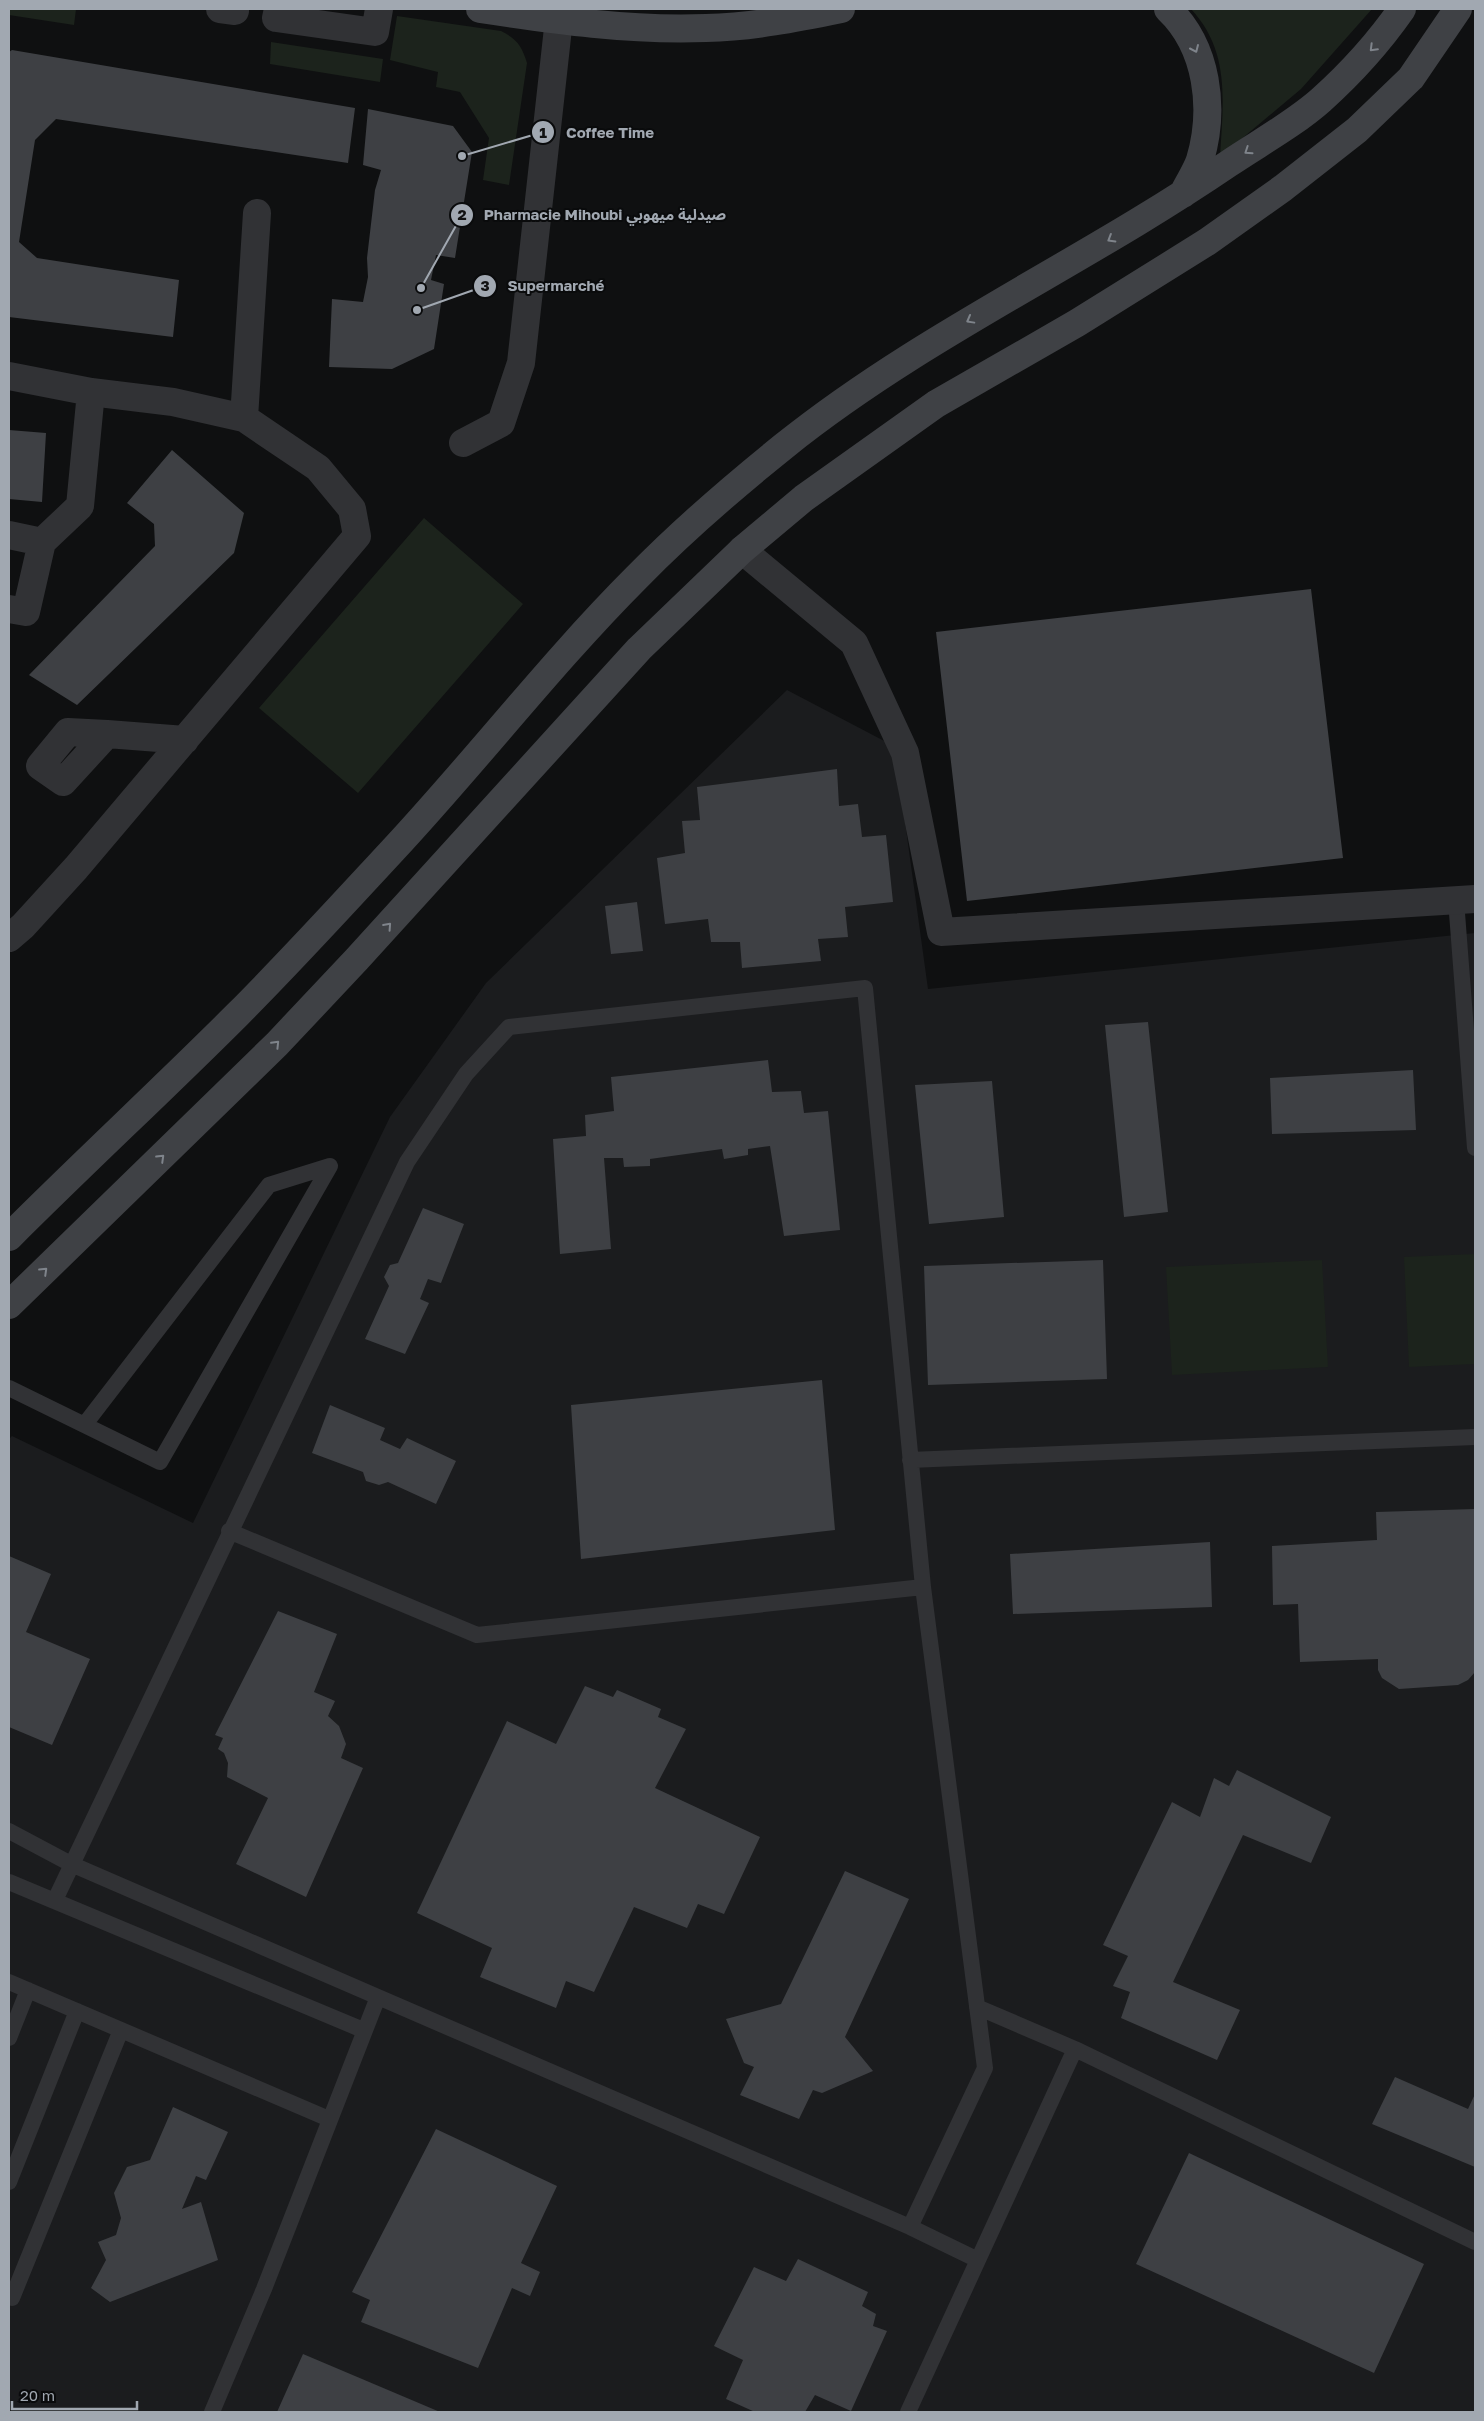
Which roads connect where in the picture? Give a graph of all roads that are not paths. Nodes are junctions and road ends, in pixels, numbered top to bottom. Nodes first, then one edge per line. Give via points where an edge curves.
1 (220, 9) edge
2 (235, 9) edge
3 (278, 9) edge
4 (379, 9) edge
5 (480, 9) edge
6 (841, 9) edge
7 (1168, 9) edge
8 (1402, 9) edge
9 (1458, 9) edge
10 (559, 19) junction
11 (1182, 196) junction
12 (257, 213) dead end
13 (9, 376) edge
14 (91, 392) junction
15 (244, 418) junction
16 (464, 443) dead end
17 (9, 536) edge
18 (42, 542) junction
19 (742, 550) junction
20 (9, 610) edge
21 (107, 734) dead end
22 (186, 740) junction
23 (1466, 900) edge
24 (9, 938) edge
25 (1469, 996) edge
26 (1475, 1148) edge
27 (9, 1237) edge
28 (9, 1305) edge
29 (9, 1388) edge
30 (85, 1424) junction
31 (1475, 1437) edge
32 (910, 1460) junction
33 (229, 1531) junction
34 (922, 1587) junction
35 (9, 1831) edge
36 (71, 1864) junction
37 (9, 1882) edge
38 (55, 1900) junction
39 (9, 1982) edge
40 (28, 1990) junction
41 (378, 1997) junction
42 (977, 2007) junction
43 (76, 2012) junction
44 (121, 2030) junction
45 (363, 2030) junction
46 (9, 2038) edge
47 (1075, 2049) junction
48 (329, 2119) junction
49 (9, 2182) edge
50 (910, 2227) junction
51 (1475, 2242) edge
52 (978, 2260) junction
53 (9, 2297) edge
54 (212, 2412) edge
55 (908, 2412) edge

1 - 2 street
3 - 4 street via 276,18 375,32
5 - 10 main road
6 - 10 main road via 785,20 707,28 646,27
7 -> 11 main road via 1195,48 1206,85 1208,124 1200,162
8 -> 11 main road via 1380,40 1318,102
9 - 19 main road via 1411,78 1357,130 1283,188 1207,242 1077,323 936,404 812,493
10 - 16 street via 521,363 500,423
11 -> 27 main road via 953,330 868,384 787,443 710,508 599,617 398,845 226,1026
12 - 15 street
13 - 14 street
14 - 15 street via 173,402
14 - 18 street via 80,506
15 - 22 street via 318,468 352,509 357,536
17 - 18 street
18 - 20 street via 26,612
19 - 23 street via 854,642 906,753 941,932
28 -> 19 main road via 277,1044 639,649
21 - 22 street
22 - 24 street via 76,868
23 - 25 lane
25 - 26 lane
29 - 30 lane
30 - 30 lane via 269,1185 330,1166 160,1462
31 - 32 lane
32 - 33 lane via 865,988 855,989 509,1027 466,1074 407,1162
32 - 34 lane
33 - 34 lane via 477,1635
33 - 36 lane
34 - 42 lane
35 - 36 lane
36 - 38 lane
36 - 41 lane
37 - 38 lane
38 - 45 lane
39 - 40 lane
40 - 43 lane
40 - 46 lane
41 - 45 lane
41 - 50 lane
42 - 47 lane
42 - 50 lane via 985,2068
43 - 44 lane
43 - 49 lane
44 - 48 lane
44 - 53 lane via 12,2298
45 - 48 lane
47 - 51 lane
47 - 52 lane
48 - 54 lane via 264,2289
50 - 52 lane
52 - 55 lane

